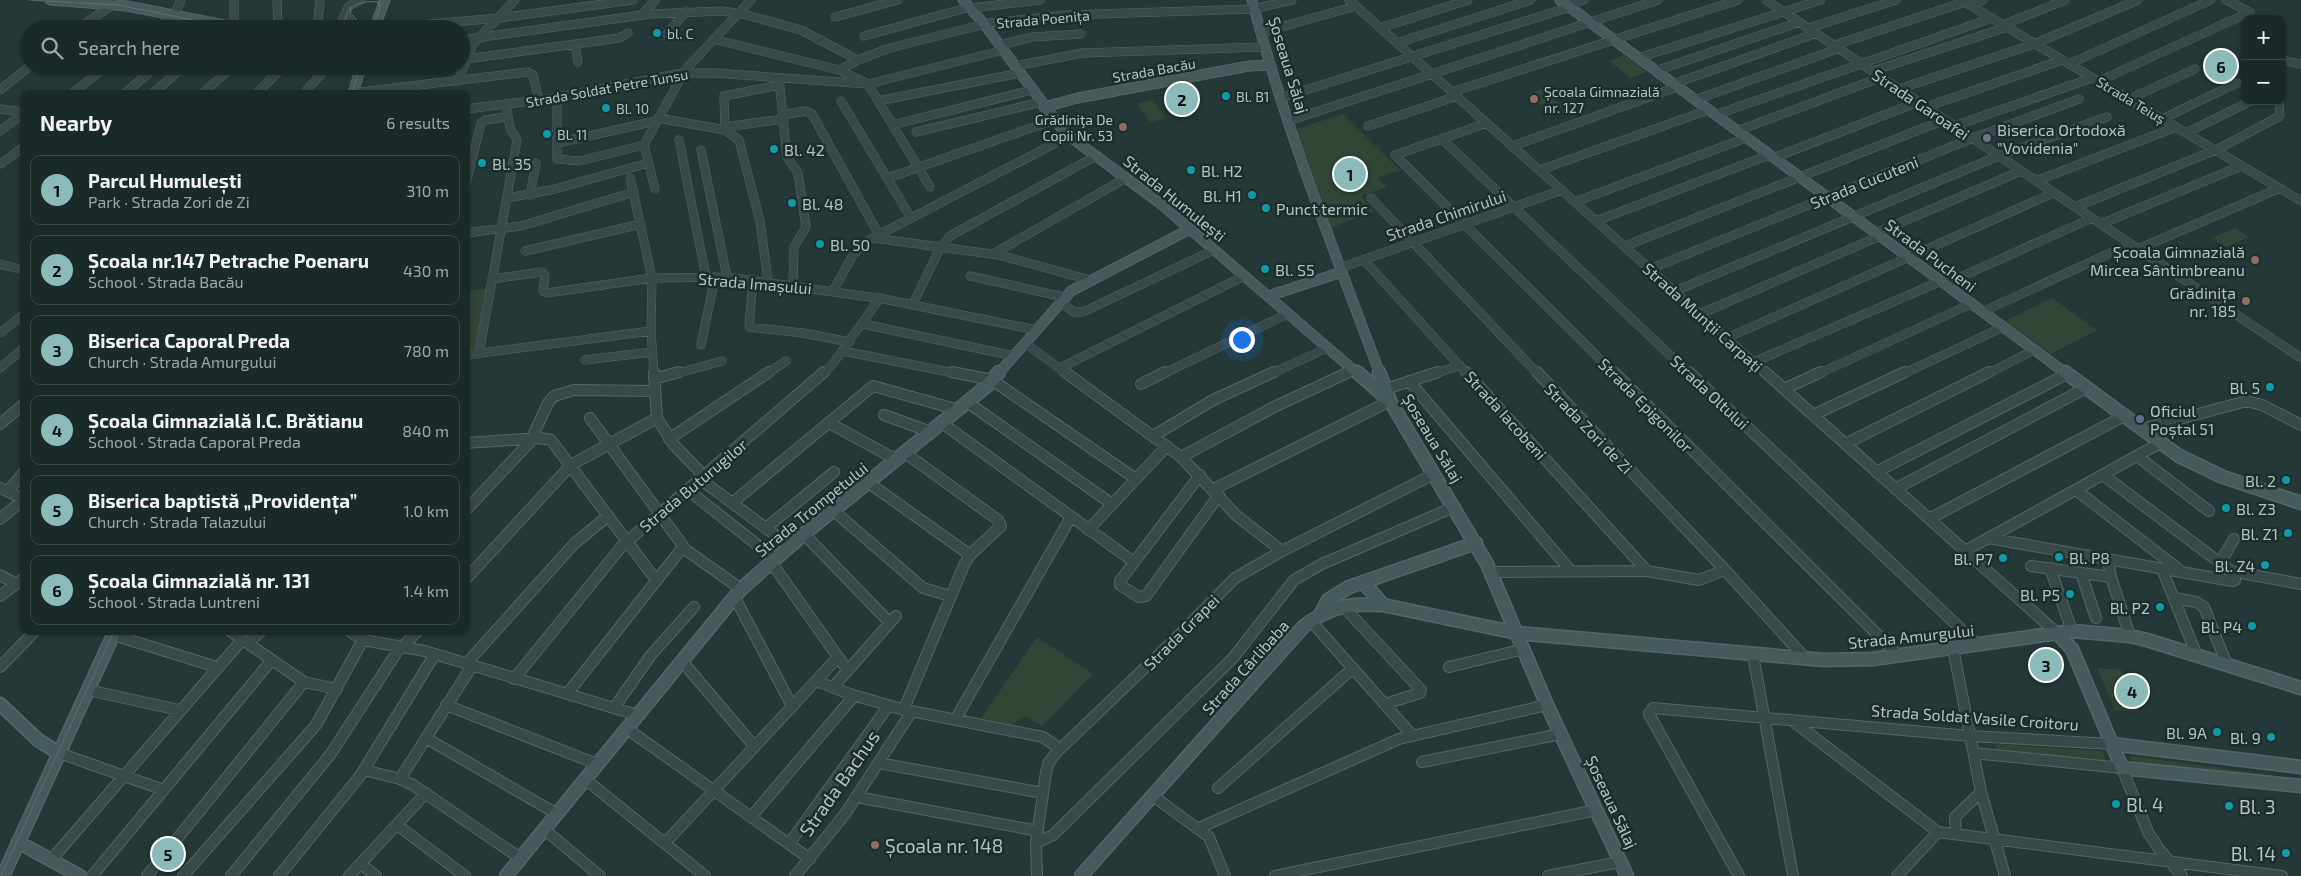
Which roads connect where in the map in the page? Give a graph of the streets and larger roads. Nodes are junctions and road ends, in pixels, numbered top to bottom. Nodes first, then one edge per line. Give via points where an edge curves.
1 (50, 0) edge
2 (180, 0) edge
3 (234, 0) edge
4 (277, 0) edge
5 (320, 0) edge
6 (361, 0) edge
7 (385, 0) edge
8 (515, 0) edge
9 (632, 0) edge
10 (655, 0) edge
11 (750, 0) edge
12 (898, 0) edge
13 (963, 0) edge
14 (1040, 0) edge
15 (1252, 0) edge
16 (1292, 0) edge
17 (1349, 0) edge
18 (1468, 0) edge
19 (1532, 0) edge
20 (1584, 0) edge
21 (1658, 0) edge
22 (1738, 0) edge
23 (1766, 0) edge
24 (1821, 0) edge
25 (1896, 0) edge
26 (1983, 0) edge
27 (2065, 0) edge
28 (2138, 0) edge
29 (2211, 0) edge
30 (2226, 0) edge
31 (73, 1) edge
32 (113, 2) edge
33 (350, 2) edge
34 (1965, 3) edge
35 (142, 4) edge
36 (1566, 4) edge
37 (1356, 6) junction
38 (970, 7) junction
39 (1254, 9) junction
40 (686, 11) junction
41 (1784, 11) junction
42 (737, 12) junction
43 (174, 15) junction
44 (642, 15) junction
45 (344, 16) junction
46 (835, 17) dead end
47 (499, 18) junction
48 (1992, 18) junction
49 (90, 20) edge
50 (168, 20) edge
51 (200, 20) edge
52 (234, 20) edge
53 (278, 20) edge
54 (318, 20) edge
55 (342, 20) edge
56 (348, 20) edge
57 (377, 20) edge
58 (470, 21) edge
59 (1590, 22) junction
60 (1800, 22) junction
61 (984, 24) junction
62 (2005, 26) junction
63 (1380, 28) junction
64 (1809, 28) junction
65 (628, 33) dead end
66 (1260, 33) junction
67 (1817, 33) junction
68 (667, 34) dead end
69 (1081, 34) dead end
70 (864, 36) dead end
71 (479, 38) junction
72 (470, 39) edge
73 (713, 39) junction
74 (1614, 39) junction
75 (1397, 43) junction
76 (575, 44) junction
77 (2034, 44) junction
78 (1837, 46) junction
79 (1002, 47) junction
80 (1264, 47) junction
81 (470, 50) edge
82 (470, 58) edge
83 (1414, 58) junction
84 (1638, 58) junction
85 (858, 60) junction
86 (2286, 61) edge
87 (578, 62) dead end
88 (1860, 62) junction
89 (2065, 62) junction
90 (2301, 64) edge
91 (1270, 66) junction
92 (1018, 69) junction
93 (2195, 69) dead end
94 (839, 70) junction
95 (1655, 70) junction
96 (1874, 71) junction
97 (683, 73) junction
98 (20, 74) edge
99 (95, 75) edge
100 (146, 75) edge
101 (174, 75) edge
102 (223, 75) edge
103 (275, 75) edge
104 (321, 75) edge
105 (358, 75) edge
106 (460, 75) edge
107 (1433, 75) junction
108 (1882, 77) junction
109 (2096, 80) junction
110 (458, 81) junction
111 (779, 82) junction
112 (2237, 83) dead end
113 (868, 84) junction
114 (1675, 85) junction
115 (1899, 89) junction
116 (0, 90) edge
117 (76, 90) edge
118 (129, 90) edge
119 (157, 90) edge
120 (206, 90) edge
121 (260, 90) edge
122 (307, 90) edge
123 (354, 90) edge
124 (379, 90) edge
125 (1032, 90) junction
126 (1454, 94) junction
127 (558, 97) junction
128 (1280, 98) junction
129 (2079, 99) dead end
130 (539, 100) junction
131 (1695, 100) junction
132 (2129, 100) junction
133 (878, 101) junction
134 (841, 102) dead end
135 (1918, 102) junction
136 (506, 104) junction
137 (1042, 105) junction
138 (2243, 105) edge
139 (2280, 105) edge
140 (1926, 107) junction
141 (470, 108) edge
142 (0, 109) edge
143 (20, 112) edge
144 (1711, 112) junction
145 (20, 116) edge
146 (782, 116) junction
147 (507, 117) junction
148 (2107, 117) dead end
149 (2162, 119) junction
150 (657, 120) junction
151 (1054, 120) junction
152 (1944, 120) junction
153 (1288, 121) junction
154 (1487, 123) junction
155 (892, 125) junction
156 (1368, 126) dead end
157 (1954, 126) junction
158 (2176, 127) junction
159 (0, 131) edge
160 (727, 131) junction
161 (1737, 131) junction
162 (916, 132) dead end
163 (2186, 133) junction
164 (1069, 136) junction
165 (1441, 138) junction
166 (1746, 138) junction
167 (1972, 138) junction
168 (680, 140) dead end
169 (557, 143) junction
170 (644, 146) junction
171 (1512, 146) junction
172 (20, 150) edge
173 (701, 150) dead end
174 (2216, 150) junction
175 (1096, 156) junction
176 (1771, 156) junction
177 (1999, 156) junction
178 (536, 163) dead end
179 (648, 163) junction
180 (0, 164) edge
181 (2241, 166) junction
182 (470, 168) edge
183 (918, 168) junction
184 (1540, 170) junction
185 (2022, 171) junction
186 (1799, 177) junction
187 (630, 178) dead end
188 (888, 178) junction
189 (1126, 178) junction
190 (2036, 181) junction
191 (930, 188) dead end
192 (2280, 188) junction
193 (655, 189) dead end
194 (1562, 190) junction
195 (634, 192) junction
196 (2053, 192) junction
197 (530, 195) junction
198 (1827, 197) junction
199 (507, 198) junction
200 (1370, 198) dead end
201 (2301, 201) edge
202 (1575, 202) junction
203 (1514, 207) junction
204 (2075, 207) junction
205 (1853, 217) junction
206 (911, 218) junction
207 (2092, 218) junction
208 (1596, 221) junction
209 (641, 224) junction
210 (2101, 224) junction
211 (1464, 225) junction
212 (1190, 229) junction
213 (500, 230) junction
214 (470, 233) edge
215 (1878, 235) junction
216 (876, 236) junction
217 (1413, 242) junction
218 (2130, 244) junction
219 (1624, 246) junction
220 (941, 247) junction
221 (2138, 249) junction
222 (1214, 250) junction
223 (525, 251) dead end
224 (993, 254) junction
225 (1909, 257) junction
226 (1364, 260) junction
227 (0, 264) edge
228 (20, 269) edge
229 (1650, 269) junction
230 (1341, 270) junction
231 (970, 276) dead end
232 (1244, 276) junction
233 (710, 277) junction
234 (727, 277) junction
235 (652, 278) junction
236 (492, 280) junction
237 (753, 280) junction
238 (1090, 280) junction
239 (768, 281) junction
240 (1943, 283) junction
241 (794, 285) junction
242 (833, 291) junction
243 (1675, 291) junction
244 (1268, 296) junction
245 (880, 298) junction
246 (1062, 300) junction
247 (913, 304) junction
248 (1971, 304) junction
249 (1982, 312) junction
250 (1287, 314) junction
251 (1700, 314) junction
252 (20, 317) edge
253 (863, 324) junction
254 (2003, 328) junction
255 (1036, 330) junction
256 (651, 331) junction
257 (0, 333) edge
258 (1727, 338) junction
259 (850, 342) junction
260 (1025, 343) junction
261 (701, 345) dead end
262 (1327, 348) junction
263 (2034, 350) junction
264 (20, 351) edge
265 (843, 351) junction
266 (652, 352) junction
267 (478, 354) junction
268 (470, 355) edge
269 (1014, 356) junction
270 (2301, 358) edge
271 (585, 360) dead end
272 (722, 361) dead end
273 (786, 361) dead end
274 (1376, 362) junction
275 (1754, 362) junction
276 (1460, 365) junction
277 (0, 368) edge
278 (1060, 368) junction
279 (1354, 370) junction
280 (2067, 374) junction
281 (654, 379) junction
282 (992, 380) junction
283 (1409, 382) junction
284 (1141, 384) dead end
285 (2086, 388) junction
286 (1386, 389) junction
287 (1784, 389) junction
288 (655, 391) junction
289 (1390, 401) junction
290 (963, 406) junction
291 (20, 407) edge
292 (884, 415) dead end
293 (1813, 415) junction
294 (2124, 416) junction
295 (590, 418) dead end
296 (657, 418) junction
297 (829, 423) junction
298 (942, 423) junction
299 (0, 424) edge
300 (2301, 425) edge
301 (2142, 429) junction
302 (931, 432) junction
303 (1153, 436) junction
304 (532, 439) junction
305 (669, 439) junction
306 (2160, 442) junction
307 (470, 443) edge
308 (609, 444) junction
309 (1845, 444) junction
310 (1167, 446) junction
311 (2137, 456) junction
312 (901, 457) junction
313 (1181, 457) junction
314 (572, 466) junction
315 (834, 472) dead end
316 (1876, 472) junction
317 (1434, 474) junction
318 (1200, 475) junction
319 (2103, 475) junction
320 (20, 476) edge
321 (702, 478) junction
322 (1136, 479) junction
323 (869, 483) junction
324 (1895, 489) junction
325 (4, 490) edge
326 (688, 490) junction
327 (2076, 490) junction
328 (1216, 492) junction
329 (20, 497) edge
330 (20, 502) edge
331 (732, 503) junction
332 (2301, 503) edge
333 (1112, 504) junction
334 (470, 506) edge
335 (1454, 507) junction
336 (834, 511) junction
337 (2209, 511) dead end
338 (660, 513) junction
339 (608, 516) junction
340 (1071, 517) junction
341 (0, 519) edge
342 (1929, 519) junction
343 (766, 528) junction
344 (1088, 530) junction
345 (804, 534) junction
346 (1988, 538) junction
347 (2234, 539) dead end
348 (627, 541) junction
349 (1476, 543) junction
350 (790, 546) junction
351 (683, 547) junction
352 (1282, 551) junction
353 (1965, 551) junction
354 (970, 555) junction
355 (2108, 560) junction
356 (773, 561) junction
357 (1134, 562) junction
358 (2220, 563) junction
359 (2031, 566) dead end
360 (2050, 568) junction
361 (2162, 569) junction
362 (1570, 570) junction
363 (1724, 570) junction
364 (1647, 571) junction
365 (1491, 572) junction
366 (2184, 572) junction
367 (2234, 572) junction
368 (2081, 573) junction
369 (0, 575) edge
370 (470, 575) edge
371 (2110, 577) junction
372 (656, 580) junction
373 (20, 581) edge
374 (1363, 582) junction
375 (2301, 584) edge
376 (737, 592) junction
377 (0, 596) edge
378 (950, 596) junction
379 (2174, 598) junction
380 (1384, 605) junction
381 (1343, 606) junction
382 (694, 607) dead end
383 (1316, 617) junction
384 (2096, 618) dead end
385 (2072, 631) junction
386 (1518, 633) junction
387 (2057, 634) junction
388 (31, 635) edge
389 (113, 635) edge
390 (120, 635) edge
391 (236, 635) edge
392 (255, 635) edge
393 (355, 635) edge
394 (414, 635) edge
395 (2130, 636) junction
396 (363, 640) junction
397 (245, 641) junction
398 (1978, 645) junction
399 (402, 647) junction
400 (1953, 648) junction
401 (1524, 649) junction
402 (435, 654) junction
403 (1897, 654) junction
404 (1753, 655) junction
405 (2197, 656) junction
406 (838, 657) junction
407 (1806, 659) junction
408 (681, 660) junction
409 (271, 661) junction
410 (469, 665) junction
411 (2227, 665) junction
412 (217, 667) junction
413 (1449, 667) dead end
414 (0, 668) edge
415 (1353, 668) junction
416 (848, 671) junction
417 (514, 679) junction
418 (816, 681) junction
419 (304, 682) junction
420 (834, 686) junction
421 (2301, 688) edge
422 (337, 689) junction
423 (88, 690) junction
424 (567, 694) junction
425 (854, 696) junction
426 (0, 704) edge
427 (446, 704) junction
428 (1385, 704) junction
429 (889, 705) junction
430 (1547, 705) junction
431 (792, 706) junction
432 (614, 708) junction
433 (180, 710) junction
434 (908, 710) junction
435 (637, 715) junction
436 (1764, 719) junction
437 (955, 720) junction
438 (1794, 722) junction
439 (626, 728) junction
440 (1560, 734) junction
441 (1412, 735) junction
442 (1970, 736) junction
443 (426, 738) junction
444 (2112, 744) junction
445 (754, 746) junction
446 (1060, 749) junction
447 (59, 753) junction
448 (1974, 753) junction
449 (1422, 762) dead end
450 (879, 763) junction
451 (596, 764) junction
452 (2273, 764) junction
453 (2301, 767) edge
454 (2122, 768) junction
455 (364, 770) junction
456 (124, 775) junction
457 (400, 779) junction
458 (585, 779) junction
459 (2284, 784) junction
460 (2301, 786) edge
461 (1218, 788) dead end
462 (164, 790) junction
463 (714, 790) junction
464 (1981, 792) junction
465 (426, 793) junction
466 (1044, 793) junction
467 (1153, 796) junction
468 (857, 797) junction
469 (1596, 810) junction
470 (557, 814) junction
471 (751, 817) junction
472 (397, 825) junction
473 (1199, 828) junction
474 (544, 829) junction
475 (1038, 831) junction
476 (1938, 832) junction
477 (1956, 834) junction
478 (1994, 839) junction
479 (18, 842) junction
480 (665, 843) junction
481 (1036, 843) junction
482 (789, 844) junction
483 (520, 858) junction
484 (810, 859) junction
485 (50, 860) junction
486 (1620, 862) junction
487 (2170, 862) junction
488 (361, 864) junction
489 (509, 875) edge
490 (3, 876) edge
491 (80, 876) edge
492 (92, 876) edge
493 (146, 876) edge
494 (183, 876) edge
495 (231, 876) edge
496 (279, 876) edge
497 (349, 876) edge
498 (376, 876) edge
499 (465, 876) edge
500 (600, 876) edge
501 (705, 876) edge
502 (796, 876) edge
503 (1037, 876) edge
504 (1081, 876) edge
505 (1225, 876) edge
506 (1275, 876) edge
507 (1548, 876) edge
508 (1627, 876) edge
509 (1739, 876) edge
510 (1793, 876) edge
511 (1897, 876) edge
512 (2005, 876) edge
513 (2182, 876) edge
514 (2282, 876) edge

1 - 31 street
2 - 43 street
3 - 52 street
4 - 53 street
5 - 54 street
6 - 33 street
7 - 57 street
8 - 47 street
9 - 47 street
10 - 44 street
11 - 42 street
12 - 46 street
13 - 38 street, Strada Humulești
14 - 38 street
15 - 39 street, Șoseaua Sălaj
16 - 39 street, Strada Poenița
17 - 37 street, Strada Munții Carpați
18 - 63 street
19 - 75 street
20 - 36 street
21 - 59 street
22 - 74 street
23 - 41 street, Strada Garoafei
24 - 41 street
25 - 64 street
26 - 34 street
27 - 62 street
28 - 77 street
29 - 89 street
30 - 109 street via 2250,12
31 - 32 street
32 - 35 street
32 - 49 street
33 - 45 street
34 - 48 street, Strada Teiuș
34 - 78 street
35 - 43 street
36 - 59 street, Strada Pucheni
36 - 83 street
37 - 63 street, Strada Munții Carpați
37 - 66 street
38 - 61 street, Strada Humulești
38 - 70 street
39 - 61 street, Strada Poenița via 1066,15
39 - 66 street, Șoseaua Sălaj
40 - 42 street
40 - 44 street
40 - 68 street
41 - 60 street, Strada Garoafei
41 - 84 street
42 - 73 street
42 - 85 street via 801,30
43 - 50 street
43 - 51 street
44 - 71 street
45 - 55 street
45 - 56 street
47 - 58 street
47 - 71 street
48 - 62 street, Strada Teiuș
48 - 88 street
59 - 74 street, Strada Pucheni
59 - 107 street
60 - 64 street, Strada Garoafei
60 - 95 street
61 - 79 street, Strada Humulești
61 - 85 street, Strada Poenița via 908,43
62 - 77 street, Strada Teiuș
62 - 96 street
63 - 75 street, Strada Munții Carpați
64 - 67 street, Strada Garoafei
65 - 76 street via 619,38
66 - 80 street, Șoseaua Sălaj
67 - 78 street, Strada Garoafei
67 - 114 street
69 - 79 street via 1032,37
71 - 72 street
71 - 81 street
73 - 94 street
73 - 97 street
74 - 84 street, Strada Pucheni
74 - 126 street
75 - 83 street, Strada Munții Carpați
76 - 82 street
76 - 87 street
77 - 89 street, Strada Teiuș
77 - 115 street
78 - 88 street, Strada Garoafei
78 - 131 street
79 - 92 street, Strada Humulești
79 - 113 street, Strada Soldat Petre Tunsu
80 - 91 street, Șoseaua Sălaj
80 - 92 street via 1082,53
83 - 107 street, Strada Munții Carpați
83 - 128 street
84 - 95 street, Strada Pucheni
85 - 94 street, Strada Poenița
86 - 90 street
88 - 96 street, Strada Garoafei
88 - 144 street
89 - 109 street, Strada Teiuș
89 - 140 street
91 - 128 street, Șoseaua Sălaj
91 - 137 street, Strada Bacău via 1249,66
92 - 125 street, Strada Humulești
92 - 133 street
93 - 132 street
94 - 113 street
95 - 114 street, Strada Pucheni
96 - 108 street, Strada Garoafei
97 - 111 street, Strada Soldat Petre Tunsu via 714,73
97 - 127 street, Strada Soldat Petre Tunsu
97 - 150 street
98 - 116 street
99 - 117 street
100 - 118 street
101 - 119 street
102 - 120 street
103 - 121 street
104 - 122 street
105 - 123 street
106 - 110 street
107 - 126 street, Strada Munții Carpați
107 - 153 street
108 - 115 street, Strada Garoafei
108 - 161 street
109 - 132 street, Strada Teiuș
109 - 157 street
110 - 124 street
110 - 130 street via 530,72
111 - 113 street, Strada Soldat Petre Tunsu
111 - 146 street
111 - 160 street via 724,96
112 - 149 street
113 - 133 street
114 - 131 street, Strada Pucheni
114 - 171 street
115 - 135 street, Strada Garoafei
125 - 137 street, Strada Humulești
125 - 155 street
126 - 154 street, Strada Munții Carpați
126 - 156 street
127 - 130 street, Strada Soldat Petre Tunsu
127 - 169 street
128 - 153 street, Șoseaua Sălaj
129 - 167 street, Strada Cucuteni
130 - 136 street, Strada Soldat Petre Tunsu
131 - 144 street, Strada Pucheni
132 - 149 street, Strada Teiuș
133 - 155 street
134 - 188 street
135 - 140 street, Strada Garoafei
135 - 176 street
136 - 141 street, Strada Soldat Petre Tunsu
136 - 147 street
137 - 151 street, Strada Humulești
137 - 162 street
138 - 163 street
139 - 174 street via 2278,118
140 - 152 street, Strada Garoafei
142 - 143 street
144 - 161 street, Strada Pucheni
144 - 184 street
145 - 159 street
146 - 160 street via 732,126
146 - 216 street via 812,114
146 - 241 street via 787,157 798,173 806,227 794,247
147 - 182 street via 481,123
147 - 199 street via 510,131 517,140
148 - 177 street
149 - 158 street, Strada Teiuș
150 - 160 street
150 - 169 street
150 - 170 street
151 - 164 street, Strada Humulești
151 - 183 street
152 - 157 street, Strada Garoafei
152 - 186 street
153 - 230 street, Șoseaua Sălaj
154 - 165 street
154 - 171 street, Strada Munții Carpați
155 - 183 street
157 - 167 street, Strada Garoafei
158 - 163 street, Strada Teiuș
158 - 190 street
160 - 239 street via 737,138 741,146 760,221
161 - 166 street, Strada Pucheni
163 - 174 street, Strada Teiuș
164 - 175 street, Strada Humulești
164 - 206 street
165 - 203 street, Strada Oltului
165 - 211 street, Strada Epigonilor via 1395,154
166 - 176 street, Strada Pucheni
166 - 202 street
167 - 177 street, Strada Garoafei
167 - 198 street, Strada Cucuteni
168 - 233 street
169 - 170 street via 557,159 579,161
170 - 179 street
171 - 184 street, Strada Munții Carpați
172 - 180 street
173 - 234 street
174 - 181 street, Strada Teiuș
174 - 204 street
175 - 189 street, Strada Humulești
175 - 220 street via 960,229
176 - 186 street, Strada Pucheni
176 - 208 street
177 - 185 street, Strada Garoafei
177 - 205 street
178 - 197 street
179 - 193 street
179 - 197 street
181 - 192 street, Strada Teiuș
181 - 210 street
183 - 188 street
183 - 191 street
184 - 194 street, Strada Munții Carpați
185 - 190 street, Strada Garoafei
185 - 215 street
186 - 198 street, Strada Pucheni
186 - 219 street
187 - 195 street
188 - 206 street
189 - 212 street, Strada Humulești
189 - 224 street
190 - 196 street, Strada Garoafei
192 - 201 street, Strada Teiuș
192 - 221 street
194 - 202 street, Strada Munții Carpați
194 - 203 street, Strada Chimirului
195 - 209 street
195 - 213 street
196 - 204 street, Strada Garoafei
196 - 225 street
197 - 199 street
198 - 205 street, Strada Pucheni
198 - 229 street, Strada Cucuteni
199 - 213 street
200 - 217 street, Strada Zori de Zi
202 - 208 street, Strada Munții Carpați
203 - 211 street, Strada Chimirului
203 - 398 street, Strada Oltului
204 - 207 street, Strada Garoafei
205 - 215 street, Strada Pucheni
205 - 243 street
206 - 216 street
207 - 210 street, Strada Garoafei
207 - 240 street
208 - 219 street, Strada Munții Carpați
209 - 223 street
209 - 235 street
210 - 218 street, Strada Garoafei
211 - 217 street, Strada Chimirului
211 - 403 street, Strada Epigonilor
212 - 222 street, Strada Humulești
212 - 238 street, Strada Trompetului
213 - 214 street
213 - 236 street
215 - 225 street, Strada Pucheni
215 - 251 street
216 - 220 street
216 - 242 street via 853,255
217 - 226 street, Strada Chimirului
217 - 363 street, Strada Zori de Zi
218 - 221 street, Strada Garoafei
218 - 249 street
219 - 229 street, Strada Munții Carpați
220 - 224 street
220 - 247 street
221 - 270 street, Strada Garoafei
222 - 232 street, Strada Humulești
222 - 246 street via 1083,312 1072,311
224 - 238 street
225 - 240 street, Strada Pucheni
225 - 258 street
226 - 230 street, Strada Chimirului
226 - 276 street, Strada Iacobeni
227 - 228 street
229 - 243 street, Strada Munții Carpați
230 - 244 street, Strada Chimirului
230 - 274 street, Șoseaua Sălaj
231 - 246 street
232 - 244 street, Strada Humulești
232 - 278 street
233 - 234 street, Strada Imașului
233 - 235 street, Strada Imașului
233 - 261 street via 704,344
234 - 237 street, Strada Imașului
235 - 236 street, Strada Imașului via 547,293 543,291 545,276 542,272
235 - 256 street
236 - 267 street
237 - 239 street, Strada Imașului
237 - 259 street via 749,327
238 - 246 street, Strada Trompetului
239 - 241 street, Strada Imașului
240 - 248 street, Strada Pucheni
240 - 275 street
241 - 242 street, Strada Imașului
242 - 245 street, Strada Imașului
243 - 251 street, Strada Munții Carpați
244 - 250 street, Strada Humulești
245 - 247 street, Strada Imașului
245 - 253 street, Strada Buturugilor
246 - 255 street, Strada Trompetului
247 - 255 street, Strada Imașului
248 - 249 street, Strada Pucheni
248 - 287 street
249 - 254 street, Strada Pucheni
250 - 262 street, Strada Humulești
250 - 284 street
251 - 258 street, Strada Munții Carpați
252 - 257 street
253 - 259 street, Strada Buturugilor
253 - 269 street
254 - 263 street, Strada Pucheni
254 - 293 street
255 - 260 street, Strada Trompetului
256 - 266 street
256 - 267 street
258 - 275 street, Strada Munții Carpați
259 - 265 street, Strada Buturugilor
260 - 269 street, Strada Trompetului
260 - 278 street
262 - 279 street, Strada Humulești
262 - 303 street via 1213,400
263 - 280 street, Strada Pucheni
263 - 309 street
264 - 277 street
265 - 282 street
265 - 321 street, Strada Buturugilor via 820,377
266 - 271 street
266 - 281 street
267 - 268 street
269 - 282 street, Strada Trompetului
272 - 281 street
273 - 305 street
274 - 279 street via 1374,370 1368,373
274 - 286 street, Șoseaua Sălaj
275 - 287 street, Strada Munții Carpați
276 - 283 street
276 - 364 street, Strada Iacobeni
278 - 303 street
279 - 289 street, Strada Humulești
279 - 313 street via 1274,407
280 - 285 street, Strada Pucheni
280 - 316 street
281 - 288 street
282 - 290 street, Strada Trompetului
282 - 322 street
283 - 286 street
283 - 362 street
285 - 294 street, Strada Pucheni
285 - 324 street
286 - 289 street, Șoseaua Sălaj
287 - 293 street, Strada Munții Carpați
288 - 296 street
288 - 304 street via 574,390 558,394 549,401
289 - 317 street, Șoseaua Sălaj
289 - 328 street
290 - 297 street via 873,386
290 - 298 street, Strada Trompetului
290 - 333 street
291 - 299 street
292 - 302 street
293 - 309 street, Strada Munții Carpați
294 - 301 street, Strada Pucheni
294 - 342 street
295 - 308 street
296 - 305 street
296 - 308 street
297 - 312 street
297 - 331 street
298 - 302 street, Strada Trompetului
298 - 340 street
300 - 301 street via 2247,401
301 - 306 street, Strada Pucheni
302 - 312 street, Strada Trompetului
303 - 310 street
304 - 307 street
304 - 314 street via 551,440
304 - 334 street
305 - 321 street
306 - 311 street
306 - 332 street, Strada Pucheni via 2212,473
308 - 314 street
308 - 338 street
309 - 316 street, Strada Munții Carpați
310 - 313 street
310 - 322 street
311 - 319 street
311 - 337 street
312 - 323 street, Strada Trompetului
312 - 354 street via 998,520 1001,526 998,530
313 - 318 street
314 - 339 street
314 - 370 street
315 - 343 street
316 - 324 street, Strada Munții Carpați
317 - 335 street, Șoseaua Sălaj
317 - 352 street, Strada Grapei
318 - 328 street
318 - 357 street
319 - 327 street
319 - 358 street
320 - 325 street
321 - 326 street, Strada Buturugilor
321 - 331 street
322 - 333 street
323 - 336 street, Strada Trompetului
323 - 354 street
324 - 342 street, Strada Munții Carpați
325 - 329 street
326 - 338 street, Strada Buturugilor
326 - 356 street
327 - 346 street
327 - 366 street
328 - 352 street via 1243,521
328 - 357 street via 1143,598 1120,584
330 - 341 street
331 - 343 street
333 - 344 street
335 - 349 street, Șoseaua Sălaj
335 - 481 street via 1322,564 1294,580 1233,658 1053,835
336 - 345 street, Strada Trompetului
336 - 378 street via 923,588
338 - 348 street, Strada Buturugilor
338 - 351 street
339 - 348 street
339 - 410 street via 574,544
340 - 344 street
340 - 437 street
342 - 353 street, Strada Munții Carpați
343 - 350 street
344 - 357 street
345 - 350 street, Strada Trompetului
345 - 416 street via 893,619
346 - 353 street
346 - 355 street
347 - 358 street
348 - 372 street
348 - 417 street, Strada Buturugilor
349 - 365 street, Șoseaua Sălaj
349 - 374 street, Strada Cârlibaba
350 - 356 street, Strada Trompetului
351 - 372 street
351 - 376 street
352 - 446 street, Strada Grapei via 1244,571 1227,585
353 - 387 street, Strada Munții Carpați
354 - 378 street, Strada Bachus
355 - 361 street
355 - 371 street
356 - 376 street, Strada Trompetului
356 - 406 street
358 - 367 street
359 - 360 street
360 - 368 street
360 - 385 street
361 - 366 street
361 - 379 street
362 - 364 street
362 - 365 street
363 - 364 street via 1699,580
363 - 407 street, Strada Zori de Zi
365 - 386 street, Șoseaua Sălaj
366 - 367 street via 2232,581 2235,580
367 - 375 street
368 - 371 street
368 - 384 street
369 - 373 street
371 - 395 street
372 - 424 street
373 - 377 street
374 - 380 street
374 - 383 street, Strada Cârlibaba via 1330,598
376 - 408 street, Strada Trompetului
376 - 431 street
378 - 434 street, Strada Bachus
379 - 405 street
379 - 411 street via 2204,607
380 - 381 street, Strada Amurgului
380 - 386 street, Strada Amurgului
381 - 383 street, Strada Amurgului
381 - 428 street via 1421,690
382 - 432 street via 650,655
383 - 415 street
383 - 467 street, Strada Cârlibaba
385 - 387 street, Strada Amurgului
385 - 395 street, Strada Amurgului
386 - 401 street, Șoseaua Sălaj
386 - 404 street, Strada Amurgului
387 - 398 street, Strada Amurgului
387 - 444 street via 2072,649
388 - 414 street
389 - 423 street
390 - 412 street
391 - 397 street
392 - 397 street
393 - 396 street
394 - 399 street
395 - 405 street, Strada Amurgului
396 - 399 street
396 - 422 street
397 - 409 street
397 - 412 street
398 - 400 street, Strada Amurgului
399 - 402 street
399 - 495 street via 330,755
400 - 403 street, Strada Amurgului
400 - 442 street
401 - 413 street
401 - 430 street, Șoseaua Sălaj
402 - 410 street
402 - 455 street
403 - 407 street, Strada Amurgului via 1849,660
404 - 407 street, Strada Amurgului
404 - 436 street
405 - 411 street, Strada Amurgului
406 - 416 street
406 - 418 street
408 - 435 street, Strada Trompetului
408 - 445 street
409 - 419 street
409 - 462 street
410 - 417 street
410 - 427 street
411 - 421 street, Strada Amurgului
412 - 433 street
415 - 428 street
415 - 461 street
416 - 420 street
417 - 424 street
418 - 420 street
418 - 431 street
419 - 422 street
419 - 493 street
420 - 425 street
422 - 494 street via 305,738
423 - 433 street
423 - 447 street
424 - 432 street
425 - 429 street
425 - 471 street
426 - 447 street via 38,740
427 - 443 street
427 - 451 street
428 - 441 street
429 - 434 street
429 - 482 street
430 - 440 street, Șoseaua Sălaj
430 - 441 street
431 - 445 street
432 - 435 street
433 - 456 street
434 - 437 street
434 - 450 street, Strada Bachus
435 - 439 street, Strada Trompetului
436 - 438 street, Strada Soldat Vasile Croitoru
436 - 509 street, Strada Soldat Vasile Croitoru via 1656,707 1649,714
436 - 510 street
437 - 446 street via 1043,738
438 - 442 street, Strada Soldat Vasile Croitoru
438 - 476 street
439 - 451 street, Strada Trompetului
439 - 463 street
440 - 449 street
440 - 469 street, Șoseaua Sălaj
441 - 473 street
442 - 444 street, Strada Soldat Vasile Croitoru
442 - 448 street
443 - 457 street
443 - 470 street
444 - 452 street, Strada Soldat Vasile Croitoru
444 - 454 street
445 - 463 street
446 - 466 street, Strada Grapei via 1049,762
447 - 456 street
447 - 479 street
448 - 454 street
448 - 464 street
450 - 466 street
450 - 468 street, Strada Bachus
451 - 458 street, Strada Trompetului
452 - 453 street, Strada Soldat Vasile Croitoru
452 - 459 street
454 - 459 street
454 - 487 street via 2148,832
455 - 457 street
455 - 496 street
456 - 462 street
456 - 485 street
457 - 465 street
458 - 470 street, Strada Trompetului
458 - 480 street
459 - 460 street
462 - 492 street
463 - 471 street
463 - 480 street
464 - 477 street via 1955,817
464 - 478 street
465 - 472 street
465 - 483 street
466 - 475 street, Strada Grapei
467 - 473 street
467 - 504 street, Strada Cârlibaba
468 - 475 street
468 - 484 street, Strada Bachus
469 - 486 street, Șoseaua Sălaj
469 - 506 street
470 - 474 street, Strada Trompetului
471 - 482 street
472 - 488 street
472 - 499 street
473 - 505 street via 1212,843
474 - 483 street, Strada Trompetului
474 - 500 street
475 - 481 street, Strada Grapei
476 - 477 street
476 - 511 street
477 - 478 street
478 - 487 street
478 - 512 street
479 - 485 street
479 - 490 street
480 - 501 street
481 - 503 street, Strada Grapei
482 - 484 street
483 - 489 street, Strada Trompetului
484 - 502 street, Strada Bachus
485 - 491 street
486 - 507 street
486 - 508 street, Șoseaua Sălaj
487 - 513 street
487 - 514 street
488 - 497 street
488 - 498 street

